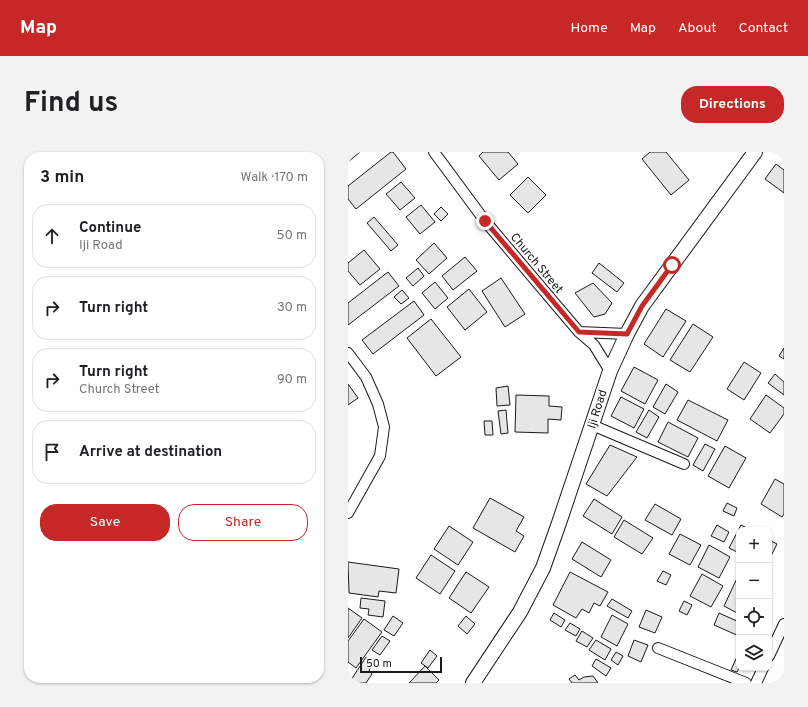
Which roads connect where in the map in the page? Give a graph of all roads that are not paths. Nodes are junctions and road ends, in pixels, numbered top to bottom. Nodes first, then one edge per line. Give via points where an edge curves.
1 (434, 152) edge
2 (755, 152) edge
3 (579, 332) junction
4 (627, 334) junction
5 (348, 353) edge
6 (610, 371) junction
7 (592, 425) junction
8 (684, 464) dead end
9 (348, 513) edge
10 (784, 624) edge
11 (658, 648) dead end
12 (772, 650) edge
13 (762, 671) edge
14 (473, 683) edge
15 (746, 683) edge
16 (756, 683) edge

1 - 3 street, Church Street via 485,221
2 - 4 street, Iji Road via 642,306
3 - 4 street
3 - 6 street, Church Street via 594,345
4 - 6 street, Iji Road
5 - 9 street via 366,378 378,404 384,427 380,456
6 - 7 street, Iji Road
7 - 8 street
7 - 14 street, Iji Road via 543,568 520,612
10 - 12 street
11 - 15 street
13 - 16 street

